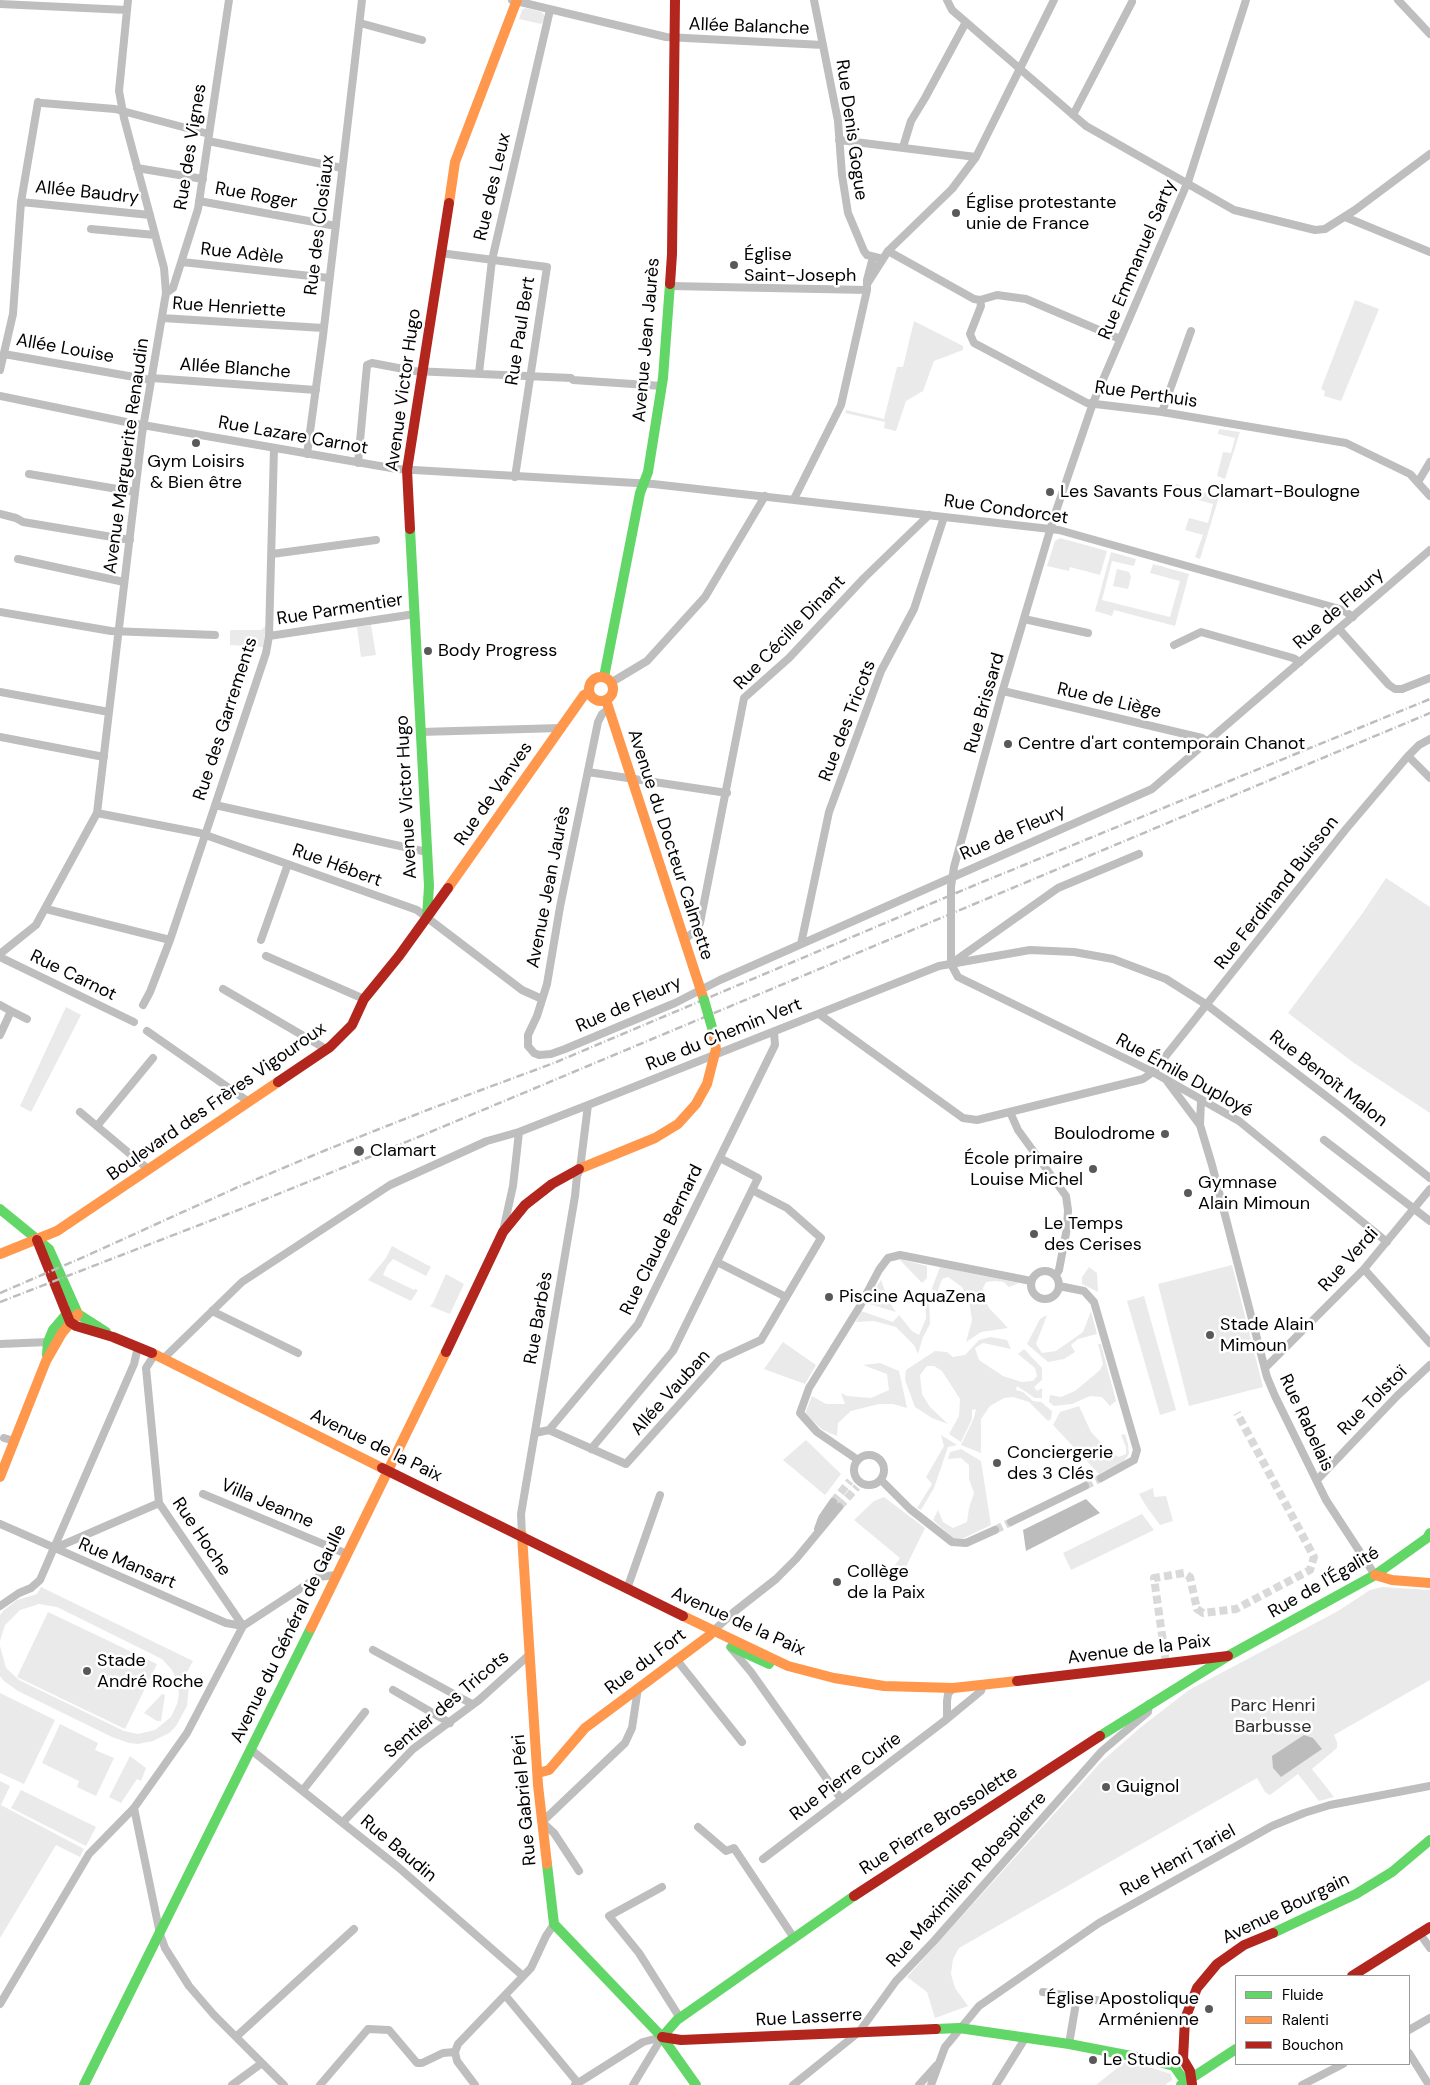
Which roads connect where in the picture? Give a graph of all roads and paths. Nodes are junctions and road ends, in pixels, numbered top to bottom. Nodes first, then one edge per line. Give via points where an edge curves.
1 (128, 0) edge
2 (229, 0) edge
3 (362, 0) edge
4 (515, 0) edge
5 (675, 0) edge
6 (814, 0) edge
7 (947, 0) edge
8 (1054, 0) edge
9 (1246, 0) edge
10 (1398, 0) edge
11 (1132, 2) dead end
12 (0, 4) edge
13 (127, 10) junction
14 (550, 10) junction
15 (966, 22) junction
16 (360, 23) junction
17 (1430, 34) edge
18 (674, 39) junction
19 (422, 40) dead end
20 (823, 45) junction
21 (1020, 70) junction
22 (122, 112) junction
23 (1073, 115) junction
24 (209, 137) junction
25 (839, 140) junction
26 (903, 147) junction
27 (1430, 154) edge
28 (976, 157) junction
29 (138, 168) junction
30 (342, 168) junction
31 (203, 179) junction
32 (1187, 185) junction
33 (200, 201) junction
34 (21, 202) junction
35 (150, 215) junction
36 (1345, 217) junction
37 (336, 226) junction
38 (91, 229) dead end
39 (155, 235) junction
40 (888, 251) junction
41 (1430, 252) edge
42 (440, 253) junction
43 (873, 257) junction
44 (883, 259) junction
45 (492, 260) junction
46 (182, 262) junction
47 (329, 278) junction
48 (670, 286) junction
49 (867, 287) junction
50 (166, 294) junction
51 (980, 300) junction
52 (162, 318) junction
53 (323, 328) junction
54 (1191, 331) dead end
55 (1120, 340) junction
56 (4, 354) junction
57 (0, 370) edge
58 (422, 371) junction
59 (479, 373) junction
60 (529, 376) junction
61 (151, 379) junction
62 (662, 386) junction
63 (316, 390) junction
64 (0, 396) edge
65 (1093, 403) junction
66 (1162, 412) junction
67 (143, 425) junction
68 (274, 448) junction
69 (307, 454) junction
70 (1430, 462) edge
71 (358, 463) junction
72 (407, 470) junction
73 (29, 474) dead end
74 (515, 477) junction
75 (1418, 482) junction
76 (644, 483) junction
77 (135, 492) junction
78 (765, 496) junction
79 (1430, 496) edge
80 (794, 499) junction
81 (0, 514) edge
82 (929, 515) junction
83 (944, 517) junction
84 (1050, 528) junction
85 (130, 540) junction
86 (376, 540) dead end
87 (1430, 550) edge
88 (272, 554) junction
89 (18, 559) dead end
90 (124, 582) junction
91 (0, 612) edge
92 (415, 614) junction
93 (1353, 617) junction
94 (1024, 619) junction
95 (1339, 629) junction
96 (118, 632) junction
97 (1088, 633) dead end
98 (215, 635) dead end
99 (269, 636) junction
100 (1174, 645) dead end
101 (1300, 662) junction
102 (1430, 678) edge
103 (608, 679) junction
104 (1003, 691) junction
105 (0, 692) edge
106 (589, 692) junction
107 (607, 704) junction
108 (109, 712) junction
109 (560, 728) junction
110 (420, 732) junction
111 (0, 737) edge
112 (1430, 739) edge
113 (1208, 742) junction
114 (1408, 756) junction
115 (104, 758) junction
116 (588, 772) junction
117 (1430, 778) edge
118 (632, 780) junction
119 (727, 793) junction
120 (215, 805) junction
121 (97, 812) junction
122 (205, 834) junction
123 (427, 852) junction
124 (1139, 854) dead end
125 (288, 864) junction
126 (952, 877) junction
127 (46, 909) junction
128 (427, 917) junction
129 (170, 940) junction
130 (261, 940) dead end
131 (684, 940) junction
132 (982, 941) junction
133 (801, 944) junction
134 (0, 956) edge
135 (266, 956) dead end
136 (988, 957) junction
137 (951, 964) junction
138 (223, 989) dead end
139 (702, 995) junction
140 (544, 996) junction
141 (364, 999) junction
142 (0, 1005) edge
143 (143, 1005) dead end
144 (1207, 1005) junction
145 (11, 1011) junction
146 (819, 1014) junction
147 (27, 1019) dead end
148 (134, 1022) dead end
149 (147, 1032) dead end
150 (774, 1032) junction
151 (0, 1035) edge
152 (326, 1049) junction
153 (551, 1054) joint
154 (716, 1055) junction
155 (153, 1058) dead end
156 (1153, 1072) junction
157 (1167, 1081) junction
158 (249, 1102) junction
159 (1201, 1103) junction
160 (588, 1105) junction
161 (80, 1112) dead end
162 (1010, 1112) junction
163 (1200, 1125) junction
164 (97, 1126) junction
165 (519, 1132) junction
166 (1324, 1140) dead end
167 (720, 1158) junction
168 (148, 1169) junction
169 (579, 1172) junction
170 (1430, 1178) edge
171 (1430, 1189) edge
172 (511, 1193) junction
173 (750, 1194) junction
174 (525, 1206) junction
175 (0, 1208) edge
176 (1415, 1208) junction
177 (1430, 1221) edge
178 (503, 1232) junction
179 (37, 1240) junction
180 (1387, 1242) junction
181 (0, 1254) edge
182 (490, 1257) junction
183 (716, 1262) junction
184 (1364, 1269) junction
185 (1057, 1273) junction
186 (1031, 1282) junction
187 (1059, 1286) junction
188 (786, 1298) junction
189 (212, 1311) junction
190 (72, 1314) junction
191 (48, 1342) junction
192 (1430, 1343) edge
193 (0, 1344) edge
194 (138, 1347) junction
195 (298, 1353) dead end
196 (159, 1356) junction
197 (46, 1361) junction
198 (134, 1364) junction
199 (1430, 1365) edge
200 (146, 1368) junction
201 (1265, 1368) junction
202 (549, 1430) junction
203 (535, 1433) junction
204 (4, 1438) dead end
205 (14, 1442) junction
206 (591, 1449) junction
207 (858, 1460) junction
208 (388, 1470) junction
209 (0, 1477) edge
210 (1101, 1478) tunnel mouth
211 (881, 1480) junction
212 (1317, 1480) junction
213 (1085, 1486) tunnel mouth
214 (203, 1494) dead end
215 (660, 1496) dead end
216 (159, 1503) junction
217 (836, 1505) tunnel mouth
218 (1011, 1522) tunnel mouth
219 (0, 1524) edge
220 (995, 1530) tunnel mouth
221 (522, 1536) junction
222 (1429, 1536) edge
223 (54, 1548) junction
224 (347, 1554) junction
225 (336, 1575) junction
226 (1375, 1575) junction
227 (1430, 1583) edge
228 (627, 1589) junction
229 (0, 1606) edge
230 (243, 1626) junction
231 (712, 1632) junction
232 (728, 1645) junction
233 (373, 1650) dead end
234 (529, 1655) junction
235 (1228, 1656) junction
236 (756, 1658) junction
237 (676, 1659) junction
238 (748, 1668) junction
239 (638, 1688) junction
240 (982, 1688) junction
241 (393, 1690) dead end
242 (951, 1691) junction
243 (472, 1704) junction
244 (1149, 1704) junction
245 (365, 1712) dead end
246 (947, 1719) junction
247 (450, 1723) junction
248 (1102, 1734) junction
249 (742, 1742) dead end
250 (250, 1749) junction
251 (1102, 1751) junction
252 (538, 1774) junction
253 (1430, 1786) edge
254 (303, 1790) junction
255 (841, 1799) junction
256 (134, 1808) junction
257 (343, 1822) junction
258 (542, 1822) junction
259 (698, 1827) dead end
260 (1430, 1840) edge
261 (763, 1859) dead end
262 (579, 1871) dead end
263 (662, 1887) dead end
264 (554, 1924) junction
265 (1430, 1927) edge
266 (354, 1929) dead end
267 (160, 1934) junction
268 (1420, 1934) junction
269 (794, 1938) junction
270 (1430, 1948) edge
271 (1354, 1975) edge
272 (523, 1976) junction
273 (1043, 1992) dead end
274 (505, 1995) junction
275 (1077, 1997) junction
276 (1102, 2001) dead end
277 (0, 2004) edge
278 (1430, 2018) edge
279 (676, 2020) junction
280 (959, 2028) junction
281 (1410, 2029) edge
282 (859, 2032) junction
283 (237, 2036) junction
284 (662, 2037) junction
285 (1026, 2037) junction
286 (1069, 2044) junction
287 (1235, 2050) edge
288 (455, 2052) junction
289 (1410, 2054) edge
290 (1183, 2059) junction
291 (262, 2063) junction
292 (938, 2064) junction
293 (1341, 2065) edge
294 (1174, 2066) junction
295 (1191, 2082) edge
296 (577, 2084) edge
297 (84, 2085) edge
298 (232, 2085) edge
299 (284, 2085) edge
300 (320, 2085) edge
301 (475, 2085) edge
302 (633, 2085) edge
303 (696, 2085) edge
304 (793, 2085) edge
305 (919, 2085) edge
306 (931, 2085) edge
307 (996, 2085) edge
308 (1181, 2085) edge
309 (1302, 2085) edge
310 (1429, 2085) edge

1 - 13 street, Avenue Marguerite Renaudin
2 - 24 street, Rue des Vignes
3 - 16 street, Rue des Closiaux
4 - 14 street, Allée Balanche
4 - 42 main road, Avenue Victor Hugo via 455,162
5 - 18 main road, Avenue Jean Jaurès
6 - 20 street, Rue Denis Gogue
7 - 15 street via 952,10
8 - 21 street
9 - 32 street, Rue Emmanuel Sarty
10 - 17 street
11 - 23 street
12 - 13 street
13 - 22 street, Avenue Marguerite Renaudin via 119,91
14 - 18 street, Allée Balanche
14 - 45 street, Rue des Leux
15 - 21 street
15 - 26 street via 926,98 910,121
16 - 19 street
16 - 30 street, Rue des Closiaux
18 - 20 street, Allée Balanche
18 - 48 main road, Avenue Jean Jaurès
20 - 25 street, Rue Denis Gogue
21 - 23 street
21 - 28 street
22 - 24 street
22 - 29 street, Avenue Marguerite Renaudin
22 - 34 street via 40,102
23 - 32 street via 1086,126
24 - 30 street
24 - 31 street, Rue des Vignes
25 - 26 street
25 - 43 street, Rue Denis Gogue via 848,213 866,255
26 - 28 street
27 - 36 street
28 - 40 street via 952,189
29 - 31 street
29 - 35 street, Avenue Marguerite Renaudin
30 - 37 street, Rue des Closiaux
31 - 33 street, Rue des Vignes
32 - 36 street via 1234,210 1315,230 1330,227
32 - 55 street, Rue Emmanuel Sarty
33 - 37 street, Rue Roger
33 - 46 street, Rue des Vignes
34 - 35 street, Allée Baudry
34 - 56 street via 13,314
35 - 39 street, Avenue Marguerite Renaudin
36 - 41 street
37 - 47 street, Rue des Closiaux
38 - 39 street
39 - 50 street, Avenue Marguerite Renaudin via 164,268
40 - 43 street
40 - 44 street
40 - 51 street via 968,297
42 - 45 street, Rue Paul Bert
42 - 58 main road, Avenue Victor Hugo
43 - 44 street
43 - 49 street
44 - 49 street
45 - 59 street, Rue des Leux
45 - 60 street, Rue Paul Bert via 547,267
46 - 47 street, Rue Adèle
46 - 50 street, Rue des Vignes via 173,288
47 - 53 street, Rue des Closiaux
48 - 49 street
48 - 62 main road, Avenue Jean Jaurès
49 - 80 street via 841,405
50 - 52 street, Avenue Marguerite Renaudin
51 - 55 street via 998,295 1026,299
51 - 65 street, Rue Perthuis via 981,306 970,334 974,343 1087,403
52 - 53 street, Rue Henriette
52 - 61 street, Avenue Marguerite Renaudin
53 - 63 street, Rue des Closiaux
54 - 66 street
55 - 65 street, Rue Emmanuel Sarty
56 - 57 street
56 - 61 street, Allée Louise
58 - 59 street
58 - 71 street via 372,363 367,365
58 - 72 main road, Avenue Victor Hugo
59 - 60 street
60 - 62 street
60 - 74 street, Rue Paul Bert
61 - 63 street, Allée Blanche
61 - 67 street, Avenue Marguerite Renaudin
62 - 76 main road, Avenue Jean Jaurès
63 - 69 street, Rue des Closiaux
64 - 67 street, Rue Lazare Carnot
65 - 66 street, Rue Perthuis
65 - 84 street, Rue Emmanuel Sarty
66 - 75 street, Rue Perthuis via 1346,443 1410,474
67 - 68 street, Rue Lazare Carnot
67 - 77 street, Avenue Marguerite Renaudin
68 - 69 street, Rue Lazare Carnot
68 - 88 street, Rue des Garrements
69 - 71 street, Rue Lazare Carnot
70 - 75 street
71 - 72 street, Rue Lazare Carnot
72 - 74 street, Rue Lazare Carnot
72 - 92 main road, Avenue Victor Hugo
73 - 77 street
74 - 76 street, Rue Lazare Carnot
75 - 79 street, Rue Perthuis
76 - 78 street, Rue Condorcet
76 - 103 main road, Avenue Jean Jaurès via 629,545
77 - 85 street, Avenue Marguerite Renaudin
78 - 80 street, Rue Condorcet
78 - 103 street via 705,597 647,660
80 - 82 street, Rue Condorcet
81 - 85 street via 23,522
82 - 83 street, Rue Condorcet
82 - 119 street, Rue Cécille Dinant via 789,658 744,698
83 - 84 street, Rue Condorcet
83 - 133 street, Rue des Tricots via 914,609 881,671 829,812
84 - 93 street, Rue Condorcet via 1344,610
84 - 94 street, Rue Brissard
85 - 90 street, Avenue Marguerite Renaudin
86 - 88 street
87 - 93 street, Rue de Fleury
88 - 99 street, Rue des Garrements
89 - 90 street
90 - 96 street, Avenue Marguerite Renaudin
91 - 96 street
92 - 99 street, Rue Parmentier
92 - 110 main road, Avenue Victor Hugo
93 - 95 street, Rue de Fleury
94 - 97 street
94 - 104 street, Rue Brissard
95 - 101 street, Rue de Fleury
95 - 102 street via 1395,689
96 - 98 street
96 - 108 street, Avenue Marguerite Renaudin
99 - 120 street, Rue des Garrements via 262,670
100 - 101 street via 1201,632
101 - 113 street, Rue de Fleury
103 - 106 main road via 599,677 592,681
103 - 107 main road via 613,690
104 - 113 street, Rue de Liège
104 - 126 street, Rue Brissard
105 - 108 street
106 - 107 main road via 594,699
106 - 109 main road, Rue de Vanves
107 - 116 street, Avenue Jean Jaurès via 598,722
107 - 118 main road, Avenue du Docteur Calmette
108 - 115 street, Avenue Marguerite Renaudin
109 - 110 street
109 - 128 main road, Rue de Vanves
110 - 123 main road, Avenue Victor Hugo
111 - 115 street
112 - 114 street, Rue Ferdinand Buisson
113 - 126 street, Rue de Fleury via 1152,789
114 - 117 street
114 - 144 street, Rue Ferdinand Buisson
115 - 121 street, Avenue Marguerite Renaudin
116 - 118 street
116 - 140 street, Avenue Jean Jaurès
118 - 119 street
118 - 131 main road, Avenue du Docteur Calmette
119 - 131 street, Rue Cécille Dinant via 700,923
120 - 122 street, Rue des Garrements
120 - 123 street
121 - 122 street, Rue Hébert
121 - 127 street, Avenue Marguerite Renaudin
122 - 125 street, Rue Hébert
122 - 129 street, Rue des Garrements
123 - 128 main road, Avenue Victor Hugo
124 - 132 street via 1058,888
125 - 128 street, Rue Hébert via 417,910
125 - 130 street
126 - 133 street, Rue de Fleury
126 - 137 street, Rue Brissard, bridge
127 - 129 street
127 - 134 street, Avenue Marguerite Renaudin via 36,925
128 - 140 street, Rue Hébert via 522,990
128 - 141 main road, Boulevard des Frères Vigouroux
129 - 143 street, Rue des Garrements
131 - 139 main road, Avenue du Docteur Calmette
132 - 136 street
132 - 137 street
133 - 139 street, Rue de Fleury
134 - 148 street, Rue Carnot
135 - 141 street
136 - 137 street, Rue du Chemin Vert
136 - 144 street, Rue Benoît Malon via 1030,950 1074,952 1113,959 1166,978
137 - 146 street, Rue du Chemin Vert
137 - 156 street, Rue Émile Duployé via 958,977
138 - 152 street
139 - 153 street, Rue de Fleury
139 - 154 main road, Avenue du Docteur Calmette, bridge
140 - 153 street, Avenue Jean Jaurès via 529,1029 527,1042 534,1053
141 - 152 main road, Boulevard des Frères Vigouroux via 352,1025
142 - 145 street
144 - 156 street, Rue Ferdinand Buisson
144 - 170 street, Rue Benoît Malon
145 - 147 street
145 - 151 street
146 - 150 street, Rue du Chemin Vert
146 - 162 street via 963,1118 977,1120
149 - 158 street
150 - 154 street, Rue du Chemin Vert
150 - 167 street, Rue Claude Bernard via 775,1045
152 - 158 main road, Boulevard des Frères Vigouroux
154 - 160 street, Rue du Chemin Vert
154 - 169 main road via 707,1084 692,1109 678,1124
155 - 164 street
156 - 157 street, Rue Émile Duployé
156 - 162 street via 1143,1079
157 - 159 street, Rue Émile Duployé
157 - 163 street
158 - 168 main road, Boulevard des Frères Vigouroux
159 - 163 street
159 - 180 street, Rue Émile Duployé via 1239,1122
160 - 165 street, Rue du Chemin Vert
160 - 169 street, Rue Barbès
161 - 164 street
162 - 185 street via 1018,1130 1066,1196 1067,1228
163 - 201 street, Rue Rabelais
164 - 168 street
165 - 172 street, Avenue du Général de Gaulle
165 - 189 street, Rue du Chemin Vert via 487,1141 390,1185 242,1282
166 - 176 street
167 - 173 street via 758,1178
167 - 202 street, Rue Claude Bernard via 638,1324
168 - 179 main road, Boulevard des Frères Vigouroux via 57,1231
169 - 174 main road via 552,1184
169 - 182 main road via 529,1209
169 - 203 street, Rue Barbès
171 - 176 street, Rue Verdi
172 - 174 street via 515,1201
172 - 178 street, Avenue du Général de Gaulle
173 - 183 street, Allée Vauban
173 - 188 street, Allée Vauban via 787,1208 821,1238
174 - 178 main road
175 - 179 main road
176 - 177 street
176 - 180 street, Rue Verdi
178 - 182 main road, Avenue du Général de Gaulle
179 - 181 main road, Boulevard des Frères Vigouroux
179 - 190 main road via 49,1249
180 - 184 street, Rue Verdi
182 - 208 main road, Avenue du Général de Gaulle
183 - 188 street
183 - 206 street, Allée Vauban via 673,1351
184 - 192 street
184 - 201 street, Rue Verdi
185 - 186 street via 1042,1271
185 - 187 street
186 - 187 street via 1033,1292 1043,1298 1054,1296
186 - 207 street via 900,1255 888,1258 809,1388 800,1414 817,1432
187 - 210 street via 1084,1291 1094,1302 1137,1450 1134,1460
188 - 206 street, Allée Vauban via 761,1340 720,1359 626,1464
189 - 195 street
189 - 196 street, Rue du Chemin Vert
190 - 191 main road via 53,1330
190 - 194 main road, Avenue de la Paix
190 - 197 main road
191 - 193 street
191 - 197 main road
194 - 196 main road, Avenue de la Paix
194 - 198 street
196 - 200 street
196 - 208 main road, Avenue de la Paix
197 - 205 main road
198 - 200 street
198 - 223 street
199 - 212 street, Rue Tolstoï
200 - 216 street, Rue Hoche
201 - 212 street, Rue Rabelais via 1275,1396
202 - 203 street
202 - 206 street, Allée Vauban
203 - 221 street, Rue Barbès via 521,1514
204 - 205 street
205 - 209 main road
207 - 211 street via 871,1455 879,1459 884,1472
207 - 211 street via 854,1468 856,1481 873,1485
208 - 221 main road, Avenue de la Paix
208 - 224 main road, Avenue du Général de Gaulle
211 - 220 street via 910,1509 952,1542 966,1543
212 - 226 street, Rue Rabelais via 1326,1500
213 - 218 street
214 - 224 street, Villa Jeanne
215 - 228 street
216 - 223 street
216 - 230 street, Rue Hoche
217 - 231 street, Rue du Fort via 822,1518 817,1534 776,1579
219 - 223 street, Rue Mansart
221 - 228 main road, Avenue de la Paix
221 - 234 main road, Rue Gabriel Péri
222 - 226 main road, Rue de l'Égalité
223 - 229 street via 37,1583
223 - 230 street, Rue Mansart via 226,1623
224 - 225 main road, Avenue du Général de Gaulle
225 - 230 street via 318,1577
225 - 250 main road, Avenue du Général de Gaulle
226 - 227 main road via 1392,1580
226 - 235 main road, Rue de l'Égalité
228 - 231 main road, Avenue de la Paix
230 - 256 street via 187,1733
231 - 232 main road, Avenue de la Paix
231 - 237 main road, Rue du Fort
231 - 242 main road, Avenue de la Paix via 788,1666 834,1678
232 - 236 main road, Avenue de la Paix
232 - 238 street
233 - 243 street
234 - 243 street, Sentier des Tricots
234 - 252 main road, Rue Gabriel Péri
235 - 240 main road, Avenue de la Paix
235 - 244 main road, Rue Pierre Brossolette
236 - 238 street
236 - 242 main road, Avenue de la Paix via 784,1671 831,1683 884,1690
237 - 239 main road, Rue du Fort
237 - 249 street
238 - 255 street
239 - 252 main road, Rue du Fort via 585,1728 549,1770
239 - 258 street via 632,1728 625,1743
240 - 242 main road, Avenue de la Paix
240 - 246 street, Rue Pierre Curie
241 - 247 street
242 - 246 street
243 - 247 street, Sentier des Tricots
244 - 248 main road, Rue Pierre Brossolette
244 - 251 street, Rue Maximilien Robespierre via 1148,1712
245 - 254 street
246 - 255 street, Rue Pierre Curie
247 - 257 street, Sentier des Tricots via 413,1749
248 - 251 street
248 - 269 main road, Rue Pierre Brossolette
250 - 254 street, Rue Baudin
250 - 267 main road, Avenue du Général de Gaulle
251 - 282 street, Rue Maximilien Robespierre via 896,1981
252 - 258 main road, Rue Gabriel Péri
253 - 280 street, Rue Henri Tariel via 1330,1805 1272,1826 1099,1923 978,2006
254 - 257 street, Rue Baudin
255 - 261 street, Rue Pierre Curie
256 - 267 street
256 - 277 street via 89,1854
257 - 272 street, Rue Baudin
258 - 262 street via 554,1833
258 - 264 main road, Rue Gabriel Péri
259 - 269 street via 726,1851 734,1848
260 - 290 main road, Avenue Bourgain via 1401,1865 1363,1890 1327,1910 1244,1945 1217,1964 1200,1984 1189,2006 1184,2026
263 - 279 street via 609,1916 640,1953
264 - 272 street via 531,1968
264 - 284 main road
265 - 268 main road
266 - 283 street
267 - 283 street via 189,1986
267 - 297 main road, Avenue du Général de Gaulle
268 - 270 street
268 - 271 main road
269 - 279 main road, Rue Pierre Brossolette
272 - 274 street
273 - 275 street
274 - 288 street via 458,2044
274 - 296 street
275 - 276 street
275 - 286 street
278 - 281 street
279 - 284 main road, Rue Pierre Brossolette
280 - 282 main road, Rue Lasserre
280 - 285 main road, Rue Lasserre
280 - 292 street, Rue Henri Tariel via 945,2047
282 - 284 main road, Rue Lasserre via 681,2040
282 - 304 street, Rue Maximilien Robespierre
283 - 291 street
284 - 296 street via 643,2042
284 - 302 street
284 - 303 main road
285 - 286 main road, Rue Lasserre
285 - 307 street
286 - 294 main road, Rue Lasserre
287 - 295 main road
288 - 300 street via 442,2053 419,2063 389,2030 368,2029
288 - 301 street via 457,2062
289 - 310 street
290 - 294 street
290 - 295 main road via 1190,2070
291 - 298 street
291 - 299 street
292 - 305 street
292 - 306 street, Rue Henri Tariel
293 - 309 street
294 - 295 main road
295 - 308 main road

